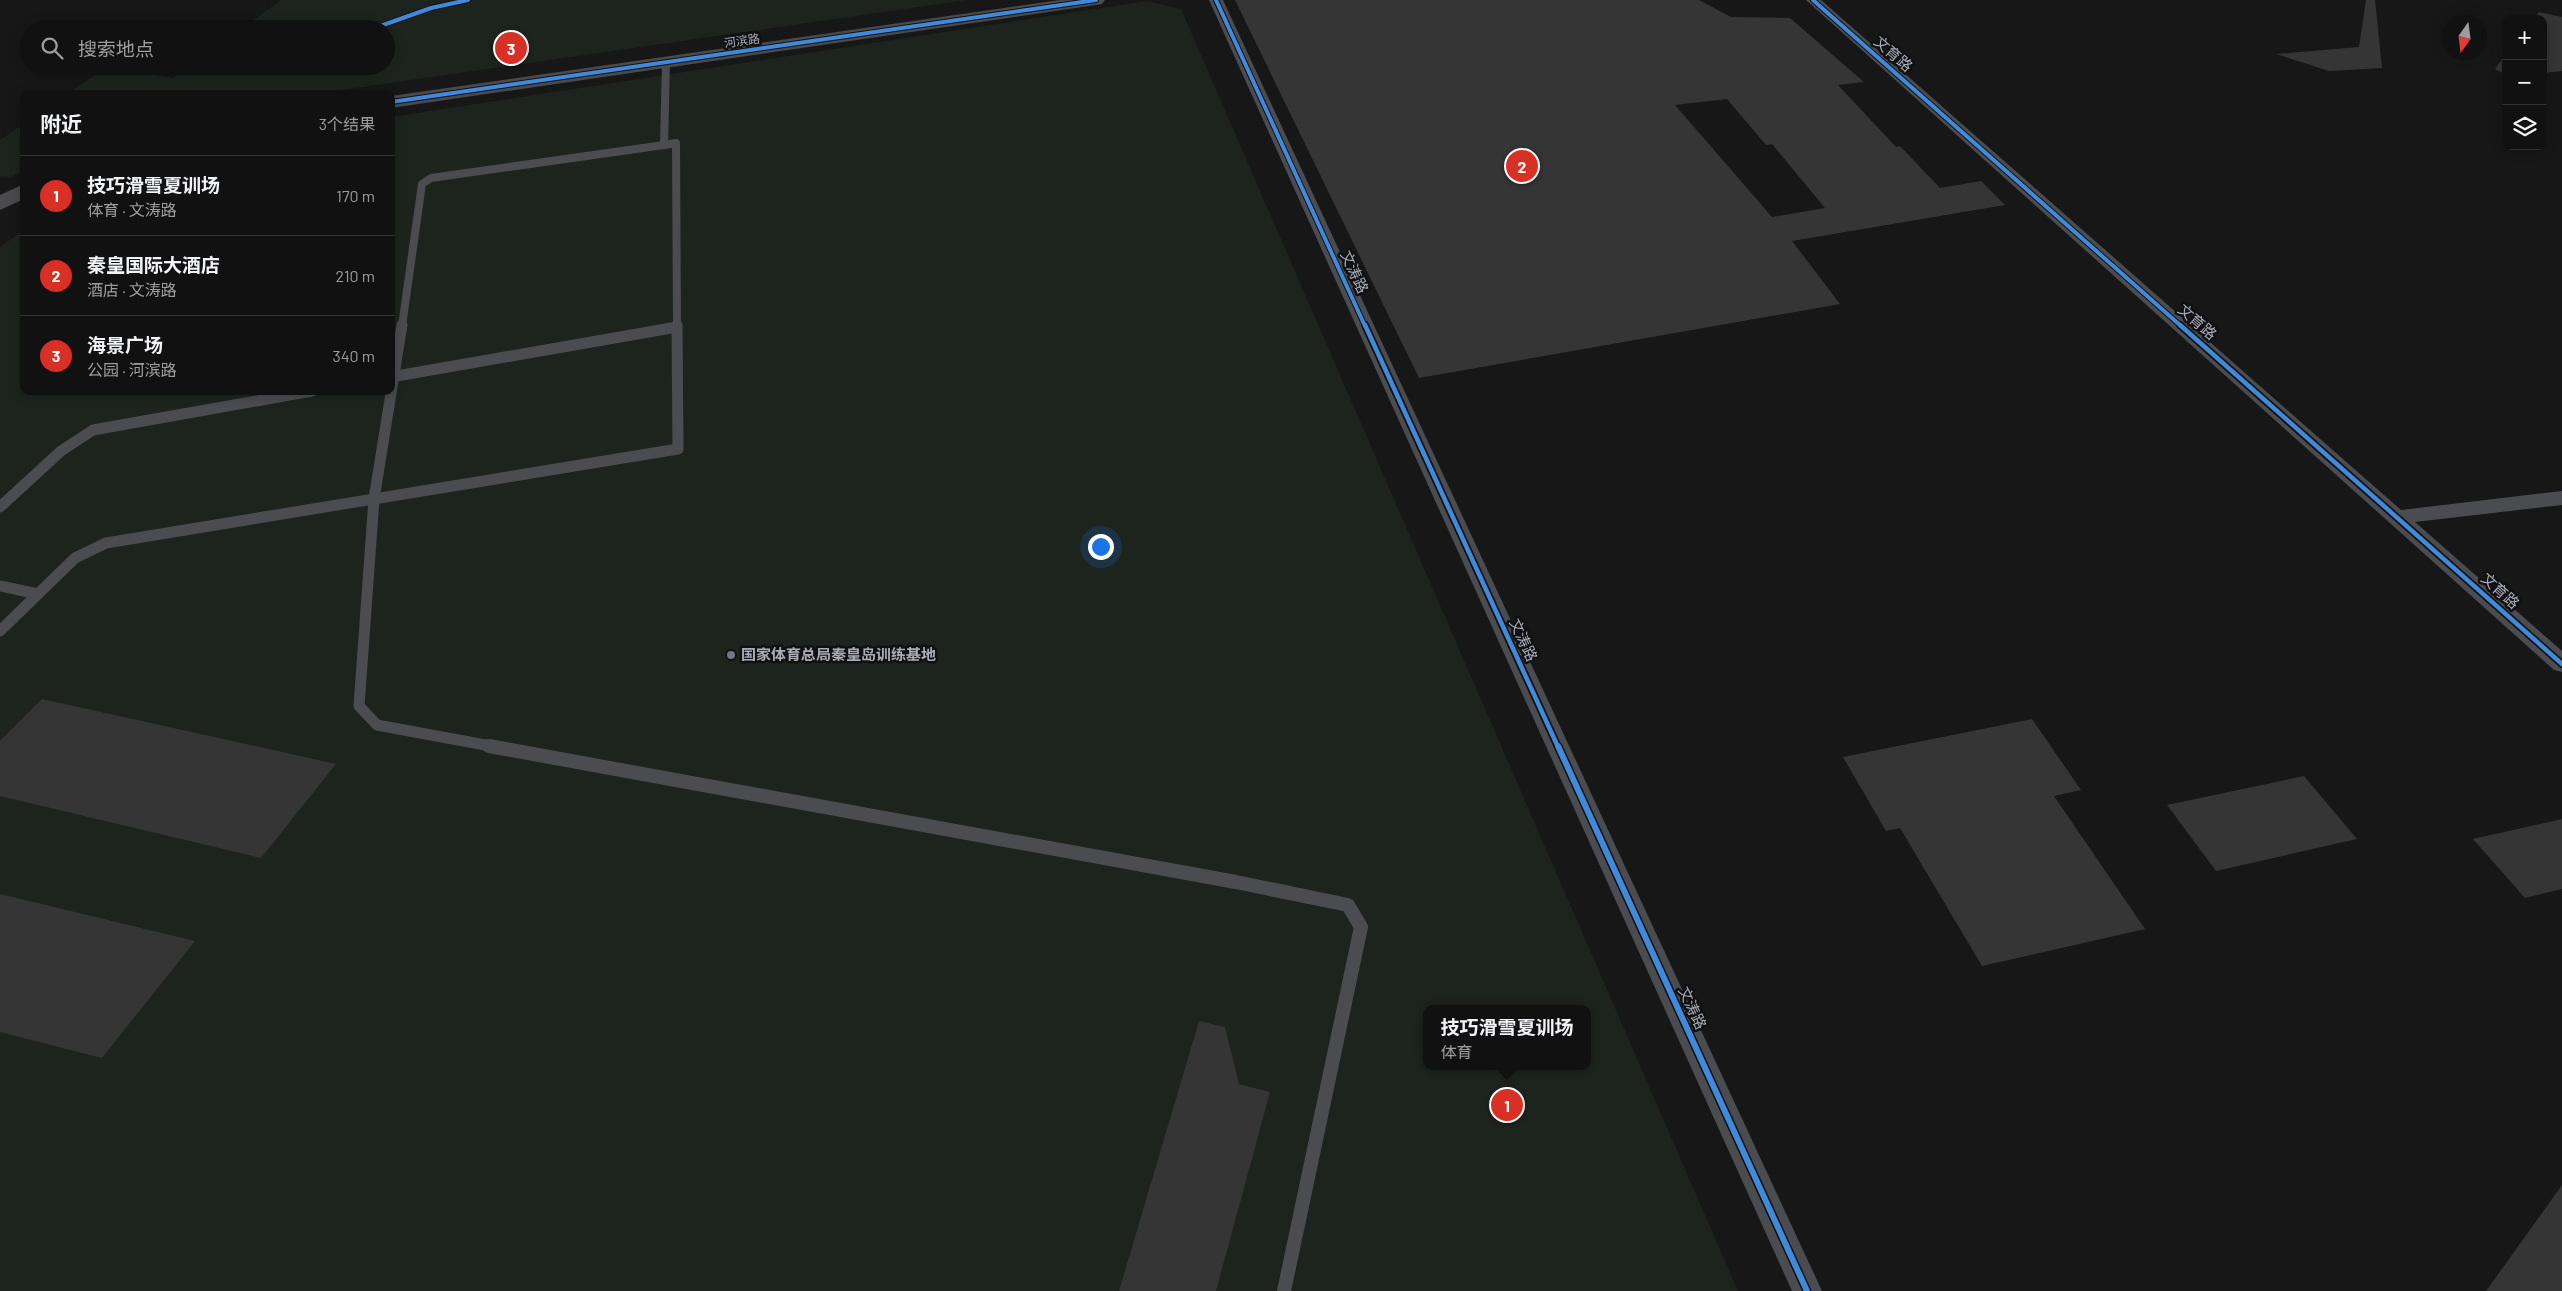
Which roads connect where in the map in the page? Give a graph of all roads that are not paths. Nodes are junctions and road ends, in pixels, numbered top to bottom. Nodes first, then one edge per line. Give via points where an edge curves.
1 (1096, 0) edge
2 (1216, 0) edge
3 (1814, 0) edge
4 (666, 62) junction
5 (395, 101) edge
6 (664, 145) junction
7 (20, 192) edge
8 (0, 204) edge
9 (678, 327) junction
10 (395, 364) edge
11 (395, 377) edge
12 (290, 395) edge
13 (390, 395) edge
14 (2562, 498) edge
15 (374, 499) junction
16 (0, 507) edge
17 (2399, 518) junction
18 (0, 586) edge
19 (38, 594) junction
20 (0, 631) edge
21 (2562, 664) edge
22 (1284, 1291) edge
23 (1807, 1291) edge

1 - 4 street, 河滨路
2 - 23 street, 文涛路
3 - 17 street, 文育路
4 - 5 street, 河滨路
4 - 6 lane
6 - 9 lane via 676,143
6 - 10 lane via 431,178 422,184
7 - 8 street
9 - 11 lane
9 - 15 lane via 678,449
12 - 16 lane via 93,430 61,451
13 - 15 lane
14 - 17 street
15 - 19 lane via 106,543 75,558
15 - 22 lane via 358,706 377,725 1348,905 1361,927
17 - 21 street, 文育路
18 - 19 lane
19 - 20 lane

